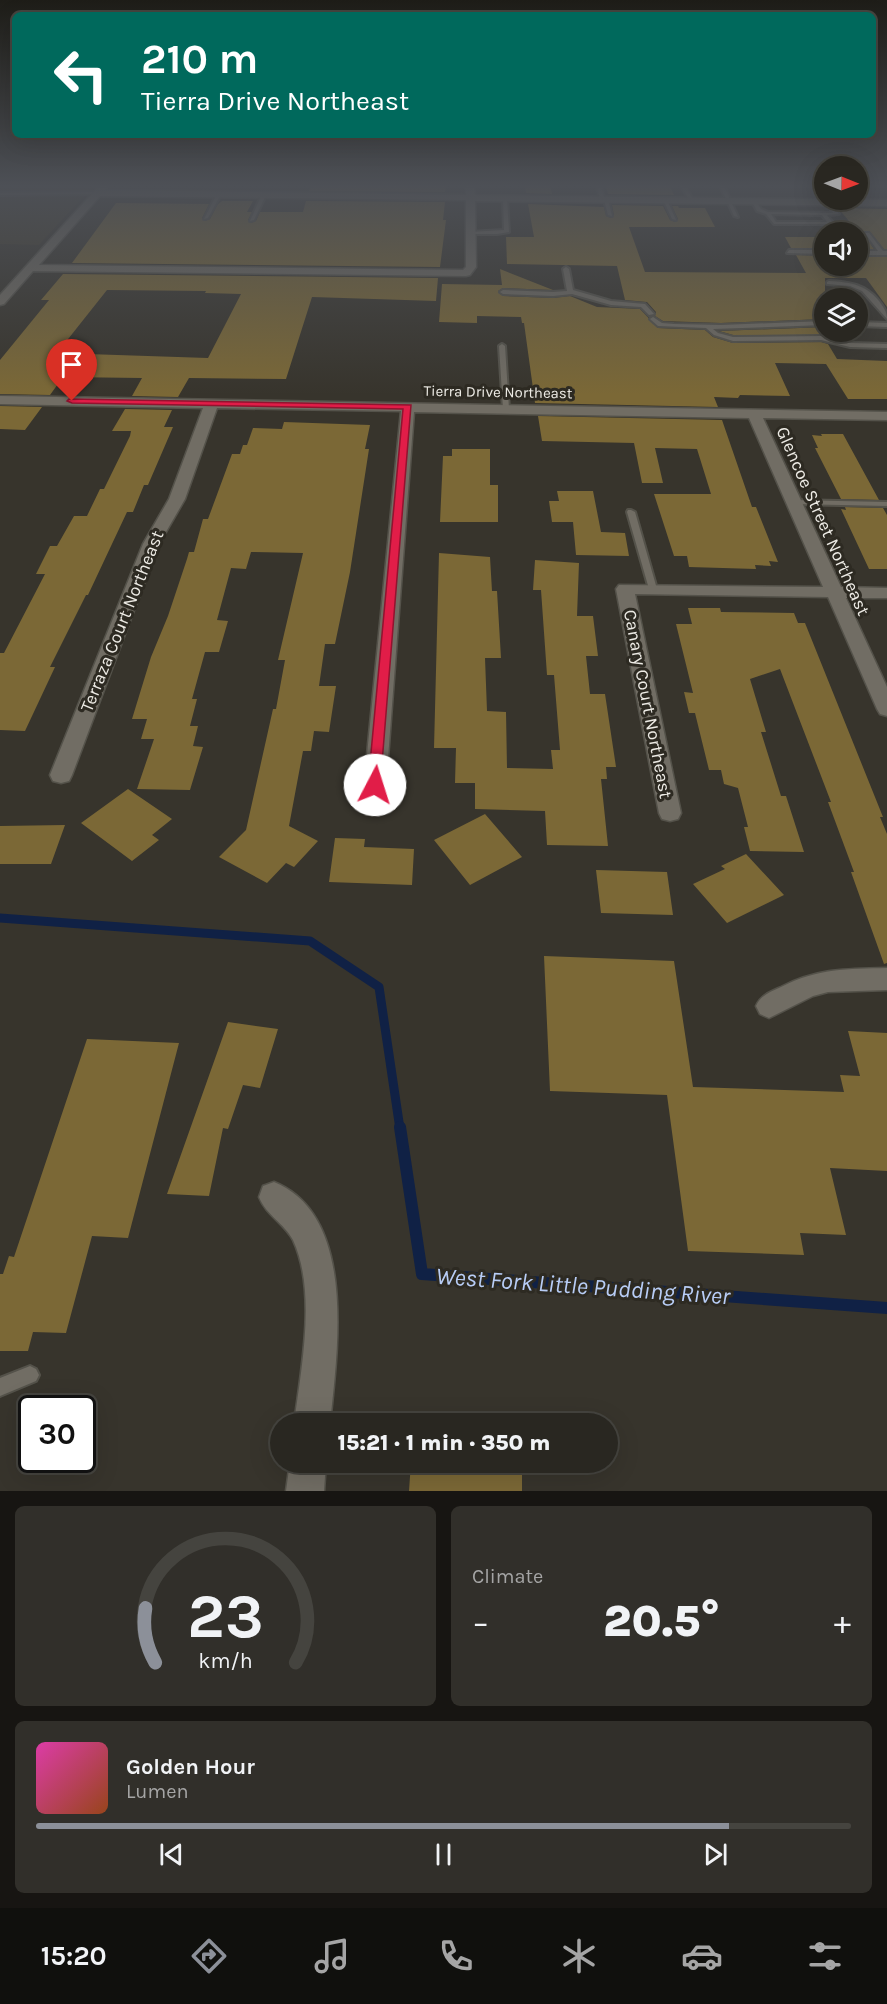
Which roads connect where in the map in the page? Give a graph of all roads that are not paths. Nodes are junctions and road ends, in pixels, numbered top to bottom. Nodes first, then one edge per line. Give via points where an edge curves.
1 (40, 256) edge
2 (471, 256) edge
3 (29, 268) junction
4 (566, 269) dead end
5 (829, 284) dead end
6 (503, 292) dead end
7 (570, 292) junction
8 (0, 302) edge
9 (887, 317) edge
10 (814, 323) edge
11 (868, 324) edge
12 (887, 325) edge
13 (708, 327) junction
14 (502, 346) dead end
15 (887, 346) edge
16 (0, 400) edge
17 (212, 403) junction
18 (408, 407) junction
19 (506, 409) junction
20 (754, 414) junction
21 (887, 416) edge
22 (794, 502) junction
23 (887, 504) edge
24 (631, 512) dead end
25 (653, 589) junction
26 (835, 591) junction
27 (887, 593) edge
28 (887, 709) edge
29 (62, 775) dead end
30 (375, 785) dead end
31 (669, 813) dead end
32 (887, 979) edge
33 (769, 1006) dead end
34 (274, 1197) dead end
35 (30, 1375) dead end
36 (0, 1387) edge
37 (313, 1413) edge
38 (307, 1473) edge
39 (305, 1491) edge

1 - 3 street
2 - 3 street via 471,267 466,273
3 - 8 street
4 - 7 lane
5 - 9 lane via 857,284 865,288
6 - 7 lane
7 - 13 lane via 611,303 643,305 656,323 666,326
10 - 13 lane
11 - 12 lane
13 - 15 lane via 733,339 821,338 850,345
14 - 19 lane
16 - 17 street, Tierra Drive Northeast
17 - 18 street, Tierra Drive Northeast
17 - 29 street, Terraza Court Northeast via 177,499 151,544
18 - 19 street, Tierra Drive Northeast
18 - 30 street
19 - 20 street, Tierra Drive Northeast
20 - 21 street, Tierra Drive Northeast
20 - 22 street, Glencoe Street Northeast
22 - 23 lane
22 - 26 street, Glencoe Street Northeast
24 - 25 lane
25 - 26 street, Canary Court Northeast
25 - 31 street, Canary Court Northeast via 625,588
26 - 27 street, Canary Court Northeast
26 - 28 street, Glencoe Street Northeast
32 - 33 street via 828,981 808,986
34 - 37 street via 303,1225 318,1262 322,1332
35 - 36 lane
38 - 39 street

